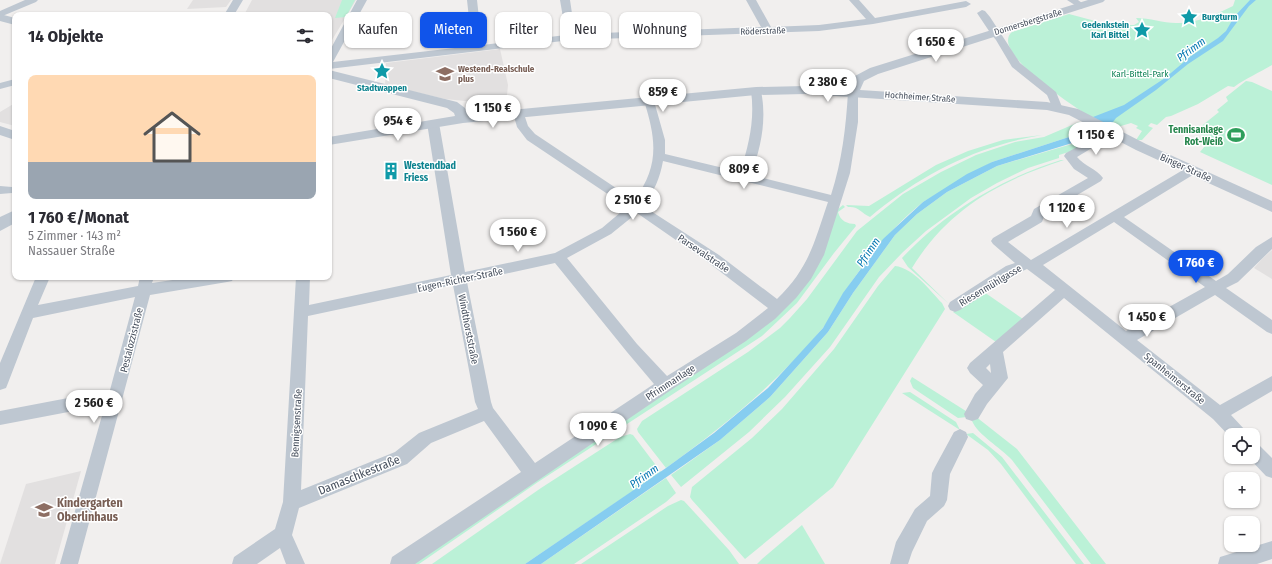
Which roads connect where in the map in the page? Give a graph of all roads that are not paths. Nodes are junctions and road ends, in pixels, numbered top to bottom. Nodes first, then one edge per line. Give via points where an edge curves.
1 (33, 0) edge
2 (238, 0) edge
3 (362, 0) edge
4 (472, 0) edge
5 (565, 0) edge
6 (751, 0) edge
7 (854, 0) edge
8 (1099, 0) edge
9 (963, 2) edge
10 (1076, 3) edge
11 (231, 12) edge
12 (473, 12) edge
13 (567, 12) edge
14 (982, 13) junction
15 (0, 16) edge
16 (12, 21) edge
17 (873, 21) junction
18 (1007, 28) junction
19 (768, 31) junction
20 (994, 32) junction
21 (611, 36) edge
22 (560, 38) edge
23 (487, 47) edge
24 (476, 48) edge
25 (332, 55) edge
26 (367, 61) junction
27 (332, 66) edge
28 (332, 75) edge
29 (351, 80) junction
30 (12, 83) edge
31 (0, 86) edge
32 (756, 91) junction
33 (853, 92) junction
34 (649, 101) junction
35 (1057, 107) junction
36 (519, 113) junction
37 (464, 119) junction
38 (433, 123) junction
39 (0, 130) edge
40 (1110, 132) junction
41 (12, 135) edge
42 (332, 140) edge
43 (659, 156) junction
44 (1192, 170) junction
45 (744, 177) junction
46 (835, 200) junction
47 (634, 207) junction
48 (1272, 207) edge
49 (1114, 216) junction
50 (12, 217) edge
51 (0, 225) edge
52 (1272, 242) edge
53 (558, 257) junction
54 (1029, 264) junction
55 (459, 279) junction
56 (42, 280) edge
57 (192, 280) edge
58 (303, 280) edge
59 (145, 284) edge
60 (1215, 288) junction
61 (1064, 290) junction
62 (955, 306) dead end
63 (778, 307) junction
64 (27, 312) junction
65 (301, 312) junction
66 (1272, 328) edge
67 (1126, 339) junction
68 (995, 350) junction
69 (4, 363) edge
70 (0, 383) edge
71 (1272, 383) edge
72 (665, 385) junction
73 (994, 385) junction
74 (116, 396) junction
75 (487, 412) junction
76 (972, 414) dead end
77 (1219, 414) junction
78 (0, 418) edge
79 (1232, 428) edge
80 (960, 437) dead end
81 (1260, 457) edge
82 (1272, 470) edge
83 (532, 474) junction
84 (292, 502) junction
85 (283, 535) junction
86 (1272, 550) edge
87 (69, 564) edge
88 (241, 564) edge
89 (296, 564) edge
90 (399, 564) edge
91 (899, 564) edge
92 (1227, 564) edge

1 - 15 street
2 - 11 street
3 - 25 street
4 - 12 street
5 - 13 street
6 - 19 street
7 - 17 street
8 - 10 street, Donnersbergstraße
9 - 14 street
9 - 17 street, Röderstraße
10 - 18 street, Donnersbergstraße
14 - 18 street
14 - 20 street
15 - 16 street
17 - 19 street, Röderstraße
18 - 20 street, Donnersbergstraße
19 - 21 street, Röderstraße
20 - 33 street, Donnersbergstraße via 866,74 855,83
20 - 35 street via 1016,65 1052,94
22 - 23 street, Röderstraße
24 - 26 street, Röderstraße
26 - 27 street, Röderstraße
26 - 29 street via 353,71
28 - 29 street
29 - 37 street via 452,105 460,111
30 - 31 street
32 - 33 street, Hochheimer Straße
32 - 34 street, Hochheimer Straße
32 - 45 street via 756,139
33 - 35 street, Hochheimer Straße
33 - 46 street, Pfrimmanlage via 852,122 844,173
34 - 36 street, Hochheimer Straße
34 - 43 street, Eugen-Richter-Straße via 660,137
35 - 40 street, Binger Straße via 1073,112
36 - 37 street, Hochheimer Straße
36 - 47 street, Parsevalstraße via 523,127 531,138
37 - 38 street, Hochheimer Straße
38 - 42 street, Hochheimer Straße
38 - 55 street, Windthorststraße
39 - 41 street
40 - 44 street, Binger Straße
40 - 54 street, Spanheimerstraße via 1070,156 1074,164 1097,178 1039,212 1037,219 998,242
43 - 45 street
43 - 47 street, Eugen-Richter-Straße via 651,186
44 - 48 street, Binger Straße
44 - 49 street, Riesenmühlgasse
45 - 46 street
46 - 63 street, Pfrimmanlage via 812,265 798,286
47 - 53 street, Eugen-Richter-Straße via 596,239
47 - 63 street, Parsevalstraße via 714,259
49 - 54 street, Riesenmühlgasse
49 - 60 street
50 - 51 street
52 - 60 street via 1236,275
53 - 55 street, Eugen-Richter-Straße
53 - 72 street
54 - 61 street, Spanheimerstraße
54 - 62 street, Riesenmühlgasse via 1011,270
55 - 65 street, Eugen-Richter-Straße
55 - 75 street, Windthorststraße
56 - 64 street
57 - 59 street
58 - 65 street, Bennigsenstraße
59 - 64 street
59 - 74 street, Pestalozzistraße
60 - 66 street
60 - 67 street
61 - 67 street, Spanheimerstraße
61 - 68 street
63 - 72 street, Pfrimmanlage via 736,341
64 - 69 street
65 - 84 street, Bennigsenstraße
67 - 77 street, Spanheimerstraße
68 - 73 street via 1000,378
68 - 73 street via 975,368
69 - 70 street
71 - 77 street
72 - 83 street, Pfrimmanlage
73 - 76 street via 981,398
74 - 78 street
74 - 87 street, Pestalozzistraße
75 - 83 street, Windthorststraße
75 - 84 street, Damaschkestraße via 425,438 402,458
77 - 79 street, Spanheimerstraße
80 - 91 street via 941,473 938,500 921,515 902,549
81 - 82 street
83 - 90 street, Pfrimmanlage
84 - 85 street, Bennigsenstraße
85 - 88 street
85 - 89 street
86 - 92 street

